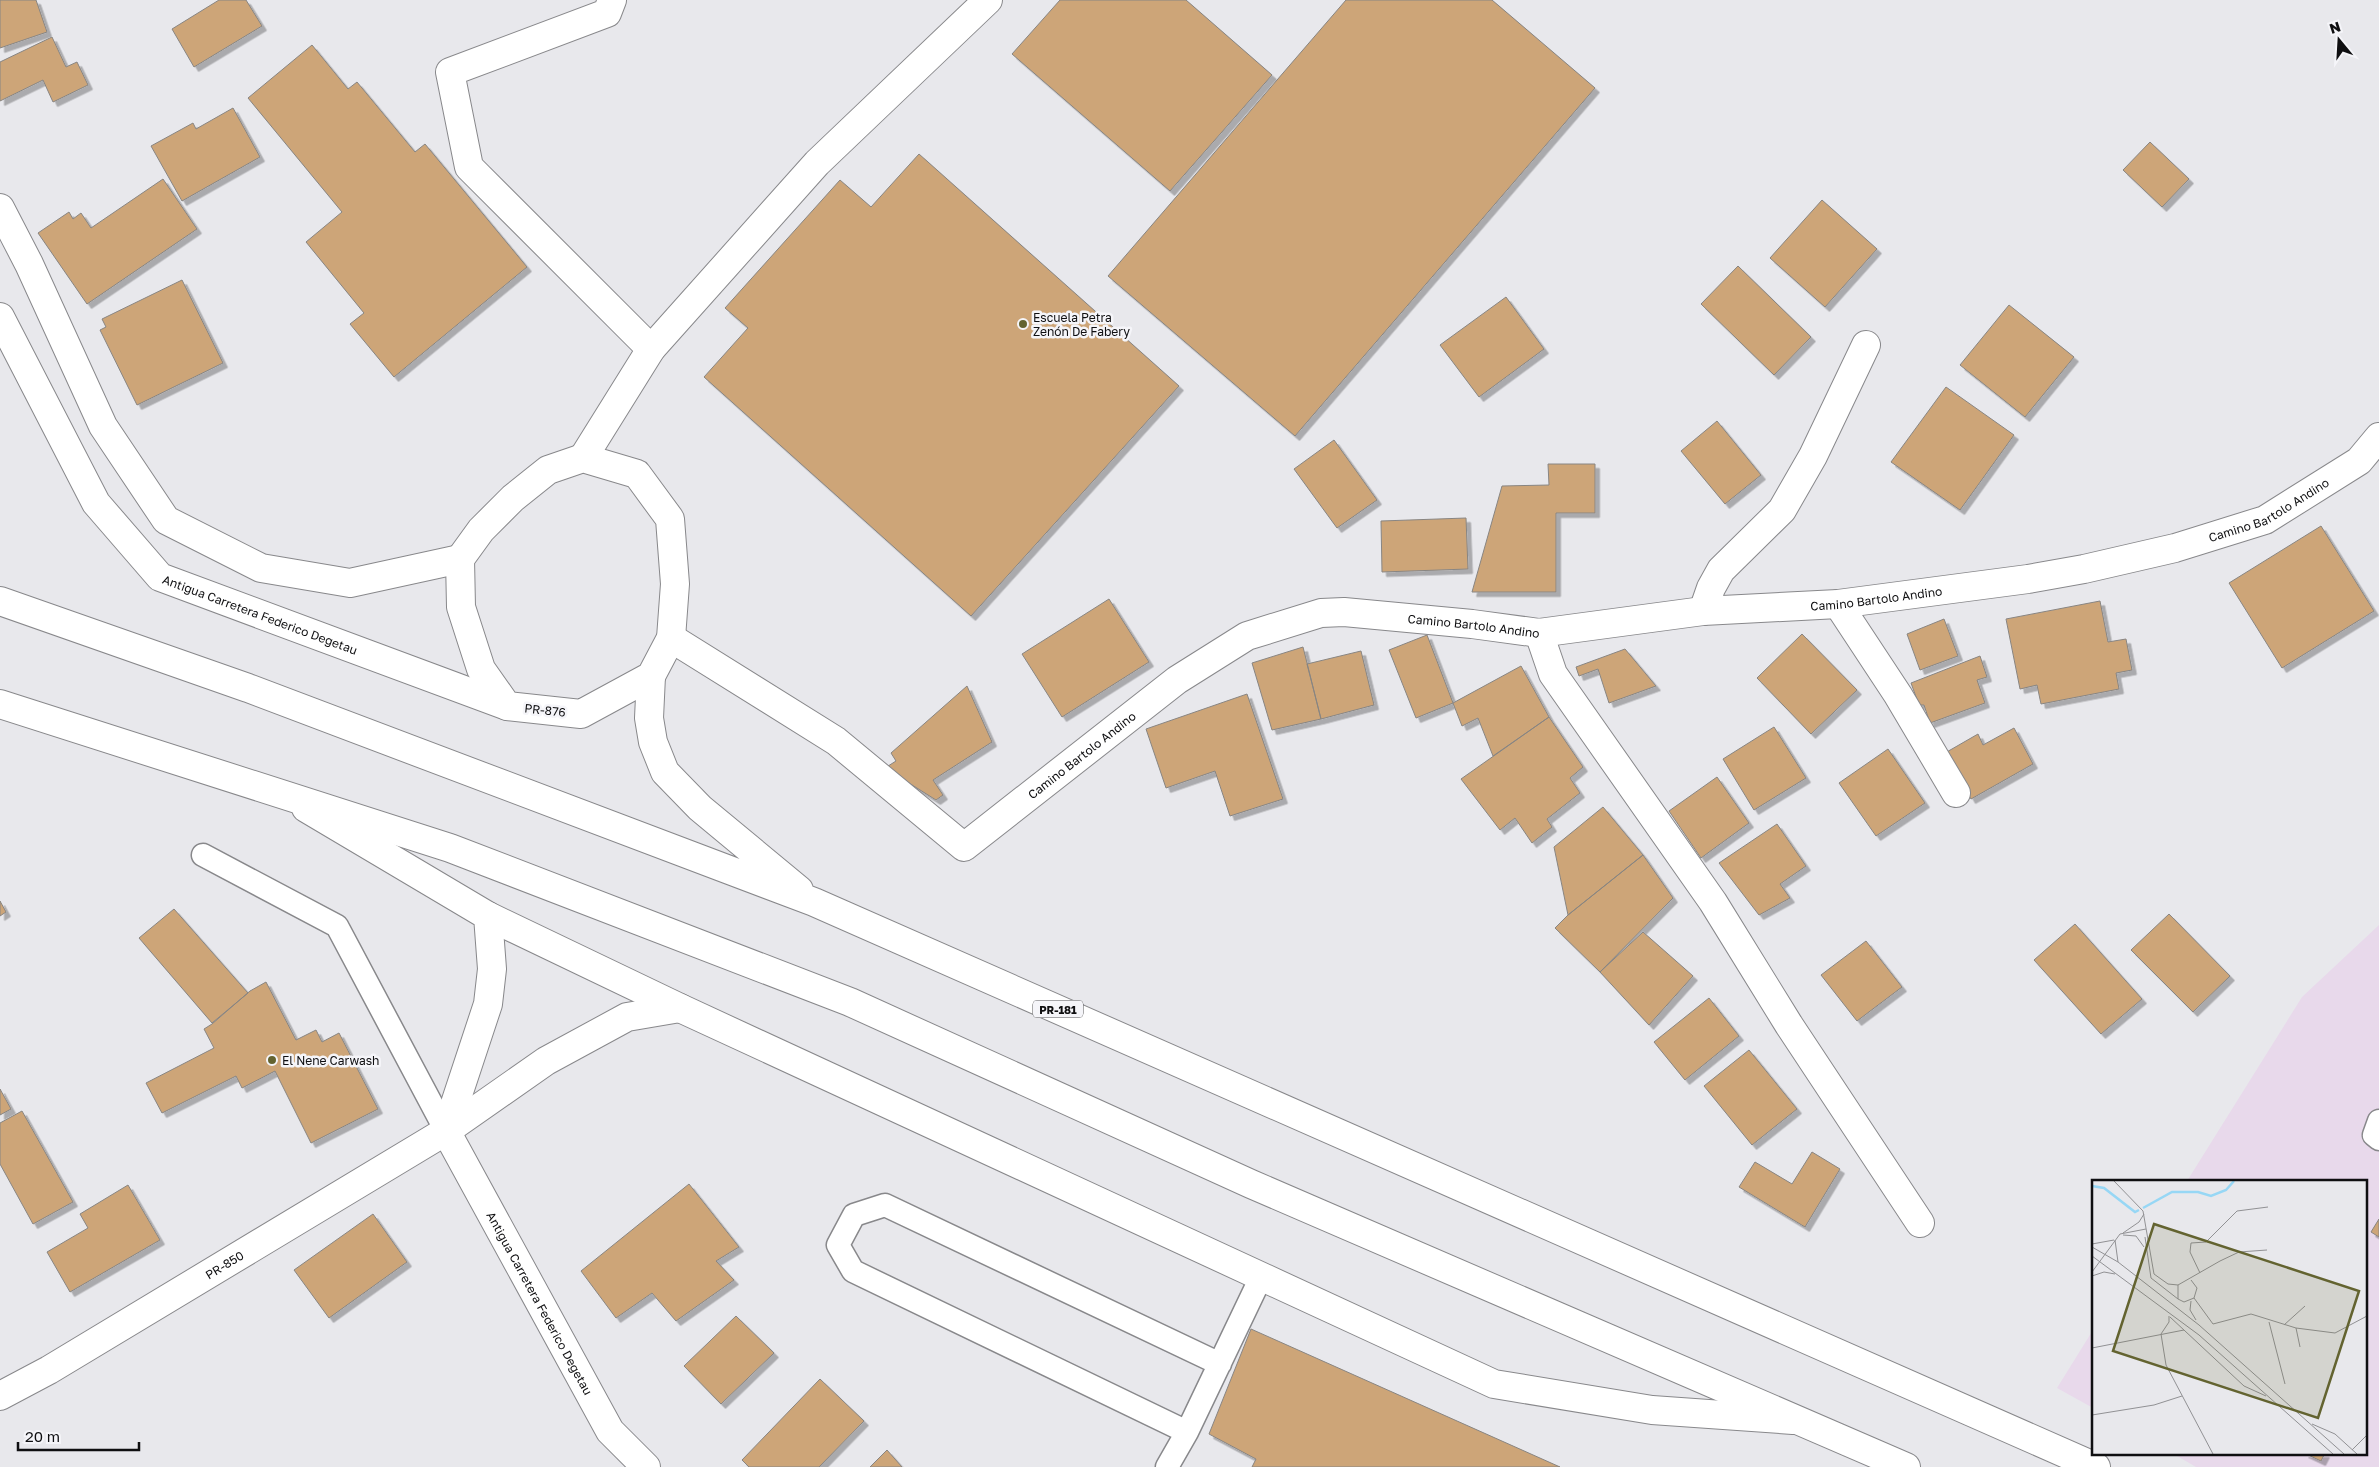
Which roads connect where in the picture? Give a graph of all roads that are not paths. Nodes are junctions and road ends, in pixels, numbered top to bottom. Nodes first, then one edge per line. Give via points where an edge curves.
1 (612, 0) edge
2 (988, 0) edge
3 (0, 208) edge
4 (0, 317) edge
5 (1866, 345) dead end
6 (651, 349) junction
7 (2379, 436) edge
8 (583, 458) junction
9 (460, 560) junction
10 (0, 601) edge
11 (1838, 604) junction
12 (1703, 611) junction
13 (1539, 633) junction
14 (671, 638) junction
15 (652, 676) junction
16 (0, 704) edge
17 (507, 706) junction
18 (1956, 793) dead end
19 (280, 794) junction
20 (203, 855) dead end
21 (814, 902) junction
22 (488, 916) junction
23 (680, 1008) junction
24 (2379, 1121) edge
25 (446, 1130) junction
26 (2379, 1139) edge
27 (1920, 1223) dead end
28 (1262, 1275) junction
29 (1220, 1364) junction
30 (0, 1396) edge
31 (1799, 1421) junction
32 (1187, 1432) junction
33 (646, 1467) edge
34 (1167, 1467) edge
35 (1906, 1467) edge
36 (2096, 1467) edge

1 - 6 street via 607,13 450,72 468,167
2 - 6 street via 817,163
3 - 9 street via 103,426 166,520 261,568 350,583
4 - 17 street, Antigua Carretera Federico Degetau / PR-876 via 96,503 160,577
5 - 12 street via 1813,456 1782,510 1721,570
6 - 8 street
7 - 11 street, Camino Bartolo Andino via 2359,461 2256,523 2174,548 2084,569
8 - 9 street via 548,470 514,498 481,530
8 - 14 street via 637,474 670,519 675,584
9 - 17 street, PR-876 / PR-876 via 461,607 481,669
10 - 21 street, PR-181 via 248,688
11 - 12 street, Camino Bartolo Andino
11 - 18 street via 1898,695
12 - 13 street, Camino Bartolo Andino
13 - 14 street, Camino Bartolo Andino via 1344,612 1321,614 1247,636 1177,680 964,847 836,741
13 - 27 street via 1553,674 1713,902 1789,1025
14 - 15 street
15 - 17 street, PR-876 / PR-876 via 582,714
15 - 21 street via 649,718 653,742 665,772 700,808
16 - 19 street
19 - 22 street
19 - 31 street via 450,848 850,1002 1251,1184
20 - 25 lane via 337,926
21 - 36 street, PR-181
22 - 23 street
22 - 25 street via 492,969 488,1004
23 - 25 street, PR-850 via 627,1017 546,1061
23 - 28 street
24 - 26 lane via 2374,1136
25 - 30 street, PR-850 / PR-850 via 58,1365
25 - 33 street, Antigua Carretera Federico Degetau via 610,1431
28 - 29 lane
28 - 31 street via 1494,1384 1652,1410
29 - 32 lane
29 - 32 lane via 885,1205 854,1215 838,1245 853,1271
31 - 35 street
32 - 34 lane

